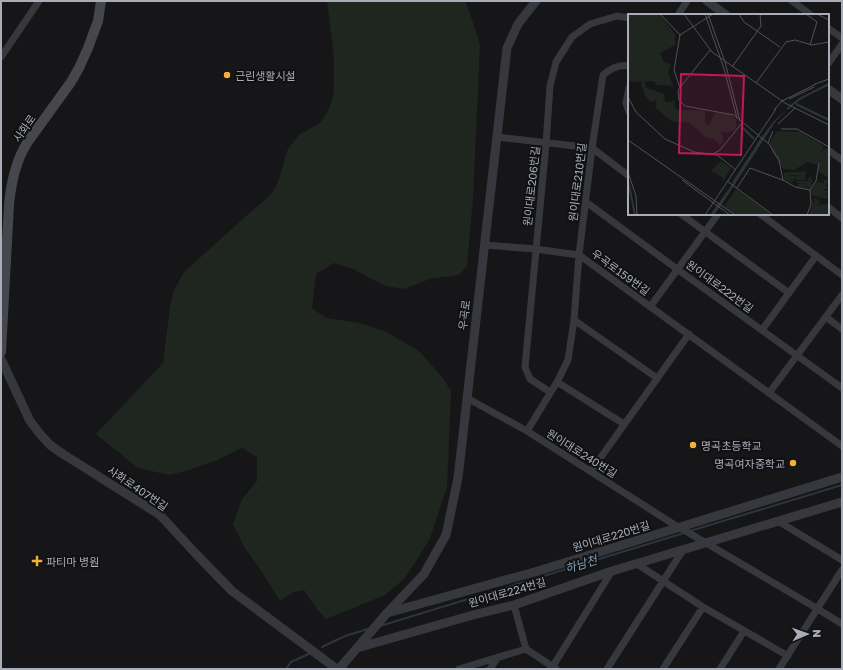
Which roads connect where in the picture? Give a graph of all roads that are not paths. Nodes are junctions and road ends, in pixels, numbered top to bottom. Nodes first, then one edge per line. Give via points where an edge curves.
1 (39, 1) edge
2 (101, 1) edge
3 (536, 1) edge
4 (686, 1) edge
5 (707, 1) edge
6 (792, 1) edge
7 (679, 14) edge
8 (725, 14) edge
9 (810, 14) edge
10 (628, 18) edge
11 (829, 29) edge
12 (842, 38) edge
13 (842, 44) edge
14 (1, 57) edge
15 (829, 63) edge
16 (628, 66) edge
17 (829, 90) edge
18 (628, 93) edge
19 (842, 99) edge
20 (628, 109) edge
21 (497, 137) junction
22 (546, 144) junction
23 (592, 148) junction
24 (829, 151) edge
25 (842, 160) edge
26 (628, 175) edge
27 (586, 202) junction
28 (829, 208) edge
29 (682, 215) edge
30 (717, 215) edge
31 (761, 215) edge
32 (842, 218) edge
33 (705, 232) junction
34 (484, 245) junction
35 (535, 249) junction
36 (580, 255) junction
37 (816, 256) junction
38 (677, 269) junction
39 (842, 275) edge
40 (788, 293) junction
41 (842, 295) edge
42 (650, 307) junction
43 (826, 317) junction
44 (574, 320) junction
45 (842, 329) edge
46 (762, 330) junction
47 (689, 334) junction
48 (1, 352) edge
49 (797, 355) junction
50 (1, 359) edge
51 (657, 378) junction
52 (557, 382) junction
53 (842, 388) edge
54 (550, 392) junction
55 (769, 393) junction
56 (467, 398) junction
57 (624, 424) junction
58 (527, 431) junction
59 (842, 446) edge
60 (591, 471) junction
61 (842, 477) edge
62 (842, 502) edge
63 (778, 521) junction
64 (681, 528) junction
65 (703, 541) junction
66 (683, 550) junction
67 (842, 560) edge
68 (637, 564) junction
69 (842, 570) edge
70 (612, 572) junction
71 (663, 581) junction
72 (514, 605) junction
73 (703, 606) junction
74 (818, 609) junction
75 (385, 615) junction
76 (842, 624) edge
77 (744, 631) junction
78 (359, 645) junction
79 (526, 649) junction
80 (788, 656) junction
81 (498, 657) junction
82 (485, 661) junction
83 (553, 668) edge
84 (338, 669) edge
85 (458, 669) edge
86 (479, 669) edge
87 (490, 669) edge
88 (607, 669) edge
89 (663, 669) edge
90 (720, 669) edge
91 (780, 669) edge

1 - 14 street
2 - 48 main road, 사화로 via 98,21 79,68 27,143 14,173 10,191
3 - 21 street, 우곡로 via 518,24 507,48
4 - 7 street
5 - 8 street
6 - 9 street
10 - 22 street, 원이대로206번길 via 617,16 590,24 572,37 556,62 550,86
11 - 12 street
13 - 15 street
16 - 23 street, 원이대로210번길 via 612,68 603,75
17 - 19 street
18 - 20 street
21 - 22 street
21 - 34 street, 우곡로
22 - 23 street
22 - 35 street, 원이대로206번길
23 - 26 street
23 - 27 street, 원이대로210번길
24 - 25 street
27 - 36 street, 원이대로210번길
27 - 38 street, 원이대로222번길
28 - 32 street
29 - 33 street
30 - 33 street
31 - 37 street
33 - 38 street
33 - 40 street
34 - 35 street, 우곡로159번길
34 - 56 street, 우곡로
35 - 36 street, 우곡로159번길
35 - 54 street, 원이대로206번길 via 525,367 530,379
36 - 42 street, 우곡로159번길
36 - 44 street, 원이대로210번길
37 - 39 street
37 - 40 street
37 - 46 street
38 - 42 street
38 - 46 street, 원이대로222번길
40 - 46 street
41 - 43 street
42 - 47 street, 우곡로159번길
43 - 45 street
43 - 49 street
44 - 51 street
44 - 52 street, 원이대로210번길 via 568,360
46 - 49 street, 원이대로222번길
47 - 51 street
47 - 55 street, 우곡로159번길
49 - 53 street, 원이대로222번길
49 - 55 street
50 - 84 street, 사화로407번길 via 30,421 50,445 160,515 232,591
51 - 57 street
52 - 54 street, 원이대로210번길
52 - 57 street
54 - 58 street, 원이대로210번길
55 - 59 street, 우곡로159번길
56 - 58 street, 원이대로240번길
56 - 75 street, 우곡로 via 458,478 446,535 424,574
57 - 60 street
58 - 60 street, 원이대로240번길
60 - 64 street, 원이대로240번길
61 - 64 street, 원이대로220번길
62 - 63 street, 원이대로224번길
63 - 65 street, 원이대로224번길
63 - 67 street
64 - 65 street, 원이대로240번길
64 - 75 street, 원이대로220번길
65 - 66 street, 원이대로224번길
65 - 74 street
66 - 68 street, 원이대로224번길
66 - 71 street
68 - 70 street, 원이대로224번길
68 - 71 street
69 - 74 street
70 - 72 street, 원이대로224번길
70 - 83 street
71 - 73 street
71 - 88 street
72 - 78 street, 원이대로224번길
72 - 79 street
73 - 77 street
73 - 89 street
74 - 76 street
74 - 80 street
75 - 78 street, 우곡로
77 - 80 street
77 - 90 street
78 - 84 street
79 - 81 street
79 - 83 street
80 - 91 street
81 - 82 street
81 - 87 street
82 - 85 street
82 - 86 street

